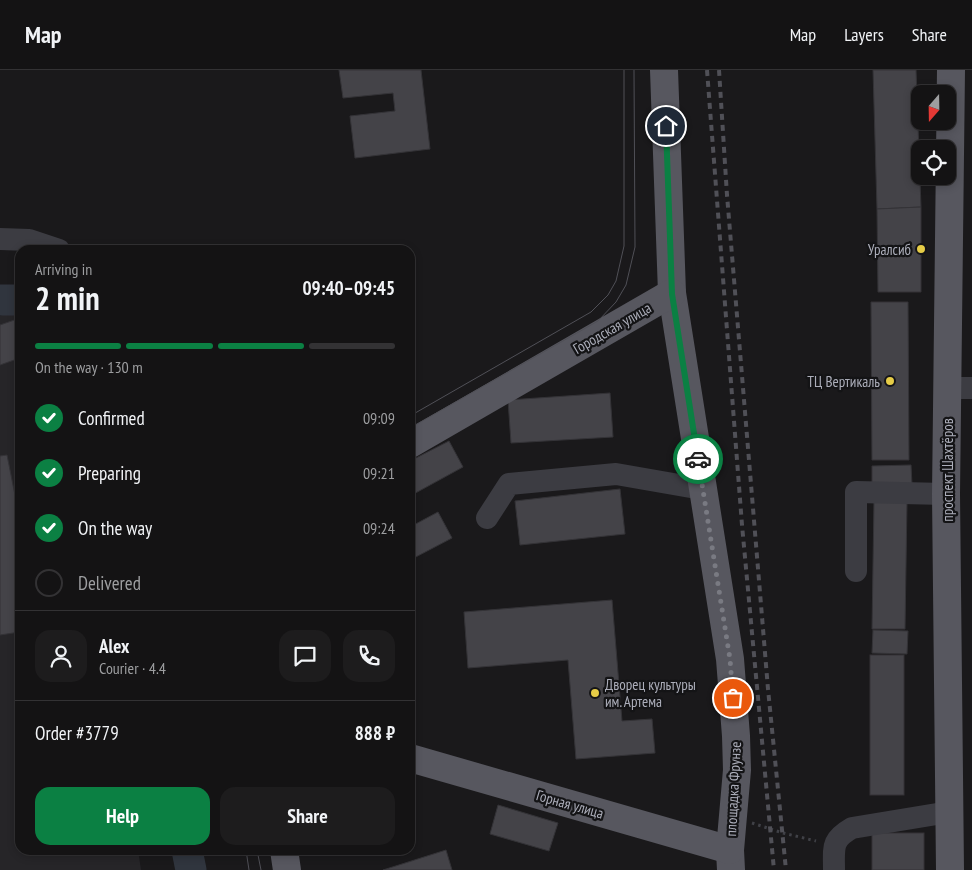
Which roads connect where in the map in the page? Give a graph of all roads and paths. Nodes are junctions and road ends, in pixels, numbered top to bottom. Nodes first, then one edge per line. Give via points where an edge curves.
1 (664, 70) edge
2 (951, 70) edge
3 (0, 239) edge
4 (44, 245) edge
5 (672, 294) junction
6 (960, 388) edge
7 (415, 441) edge
8 (702, 488) junction
9 (946, 494) junction
10 (487, 518) dead end
11 (856, 571) dead end
12 (415, 760) edge
13 (949, 812) junction
14 (733, 816) junction
15 (834, 845) junction
16 (285, 855) edge
17 (731, 860) edge
18 (287, 870) edge
19 (834, 870) edge
20 (950, 870) edge

1 - 5 main road
2 - 6 main road, проспект Шахтёров
3 - 4 street via 29,240
5 - 7 main road, Городская улица
5 - 8 main road, площадка Фрунзе
6 - 9 main road, проспект Шахтёров
8 - 10 street via 616,474 509,484
8 - 14 main road, площадка Фрунзе via 730,659 737,770
9 - 11 street via 856,492
9 - 13 main road, проспект Шахтёров
12 - 17 main road, Горная улица
13 - 15 street via 852,828 839,835
13 - 20 main road, проспект Шахтёров
14 - 15 path via 783,833
14 - 17 main road, площадка Фрунзе
15 - 19 street
16 - 18 main road

